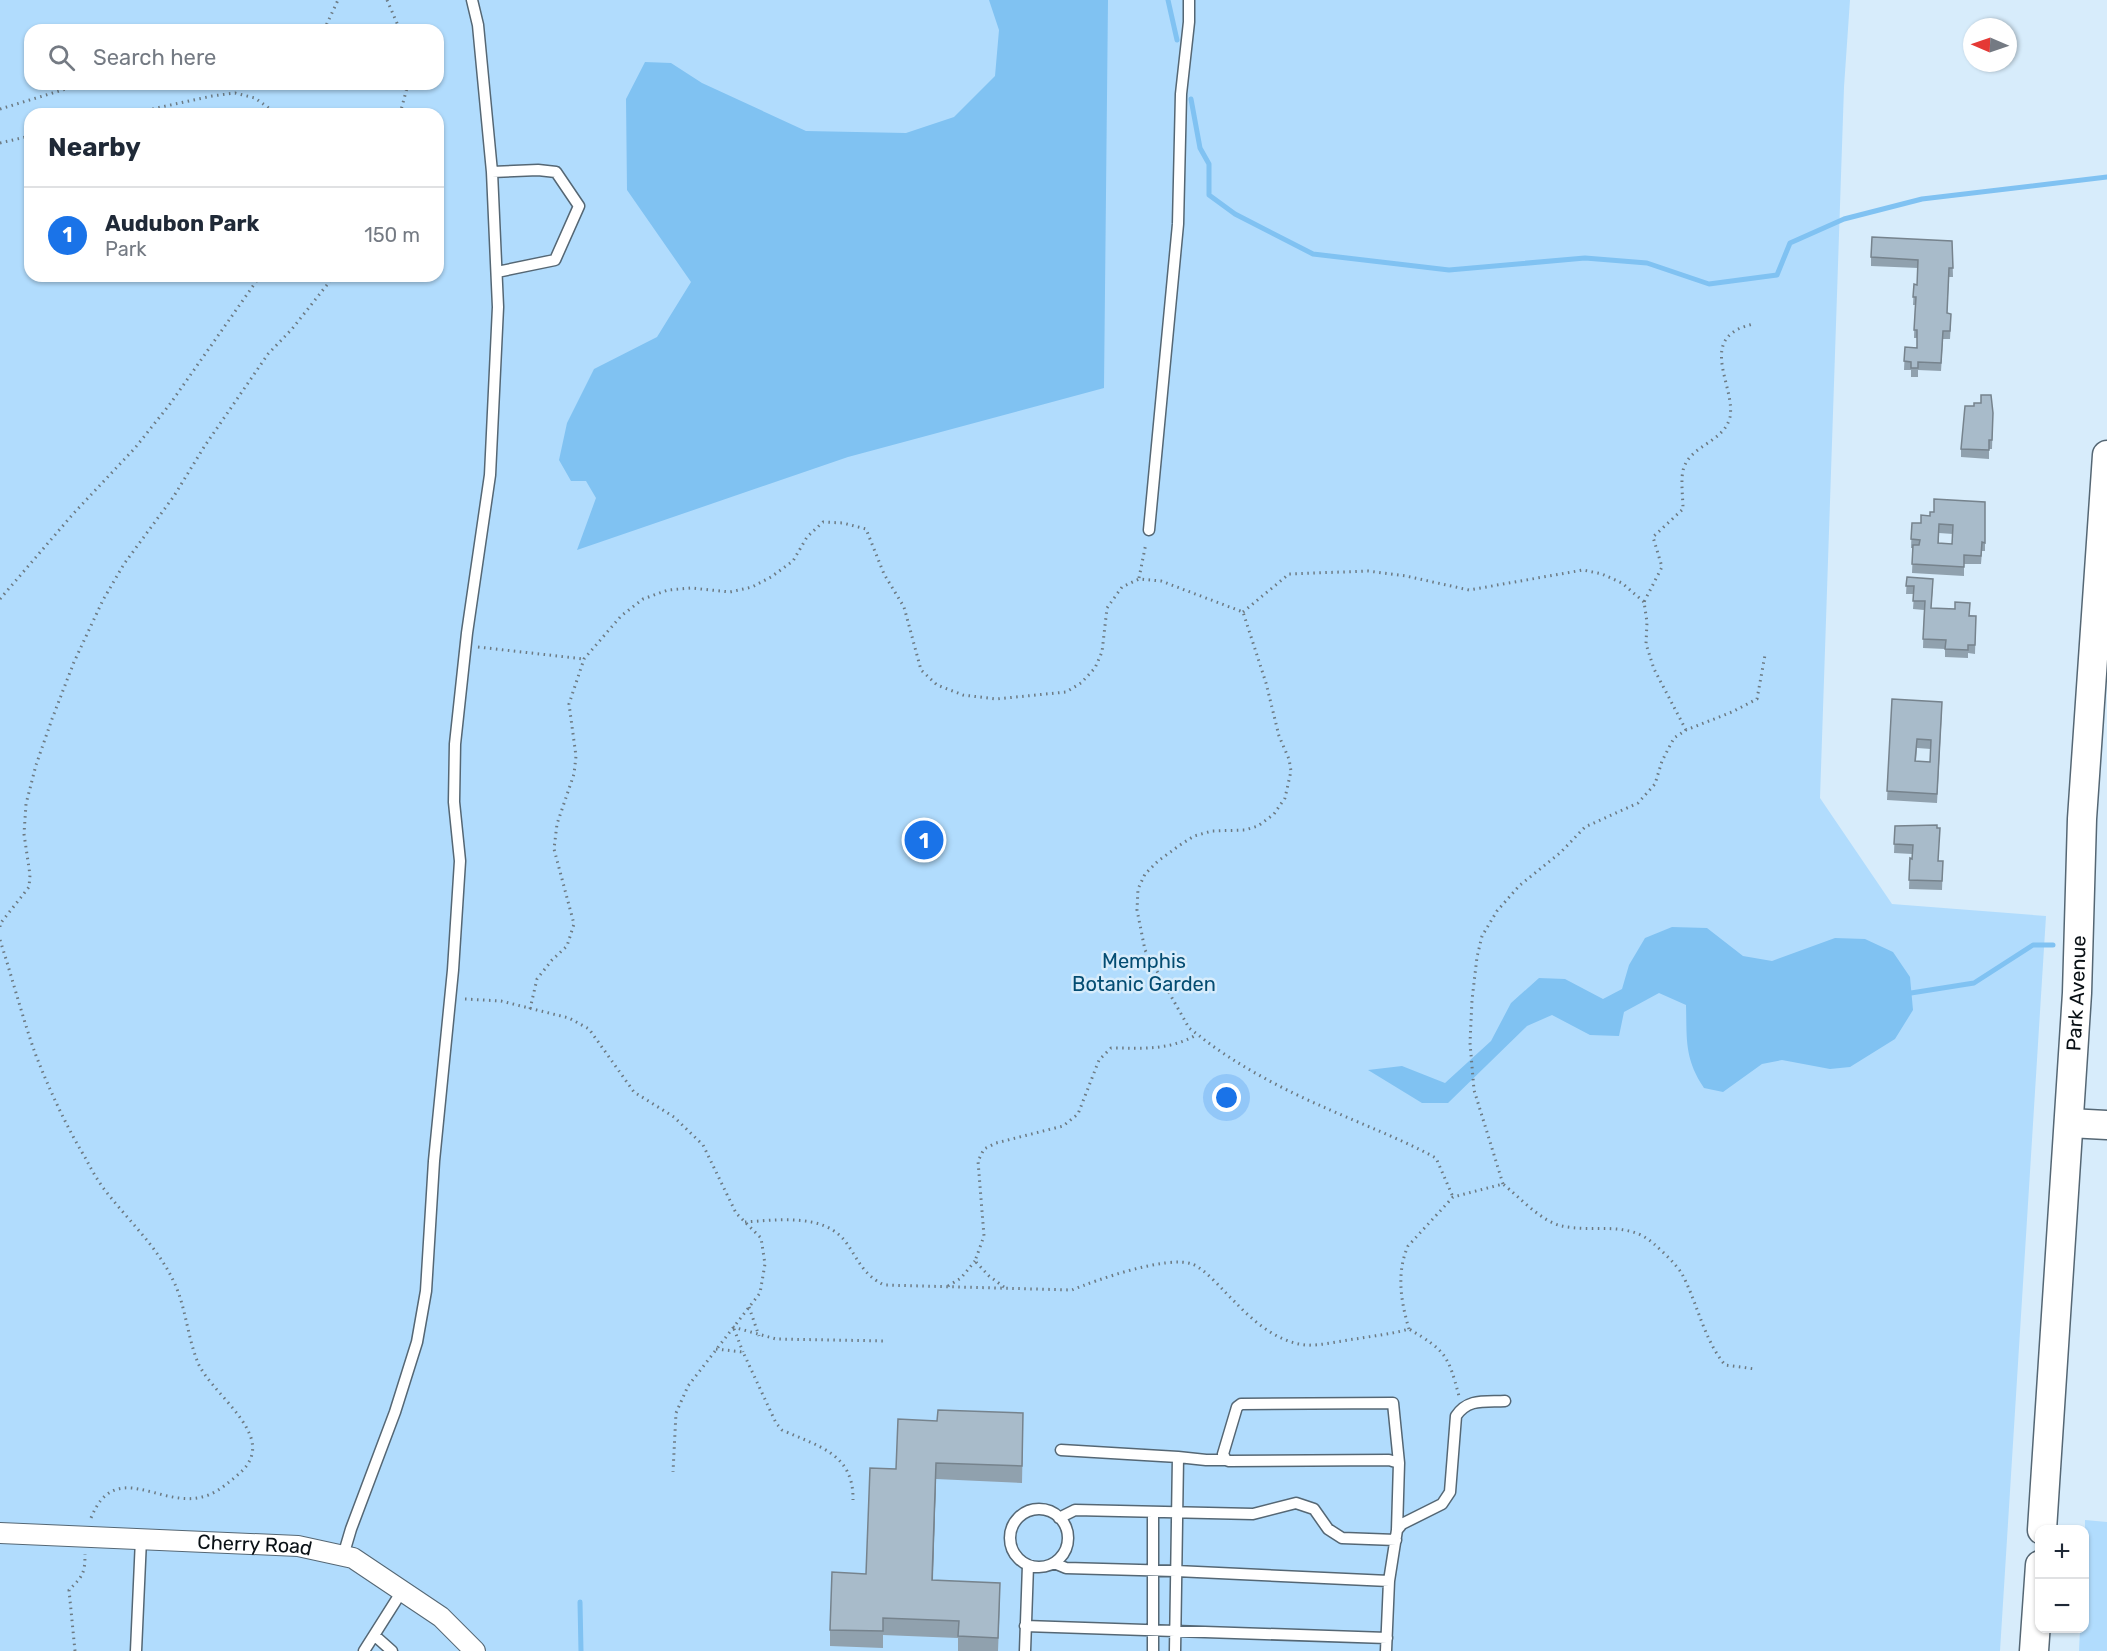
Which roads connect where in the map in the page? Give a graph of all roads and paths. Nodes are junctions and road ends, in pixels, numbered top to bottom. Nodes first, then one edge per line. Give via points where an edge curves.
1 (338, 0) edge
2 (387, 0) edge
3 (472, 0) edge
4 (1189, 0) edge
5 (327, 24) edge
6 (397, 24) edge
7 (63, 90) edge
8 (406, 90) edge
9 (159, 108) edge
10 (269, 108) edge
11 (402, 108) edge
12 (0, 110) edge
13 (24, 137) edge
14 (0, 143) edge
15 (492, 172) junction
16 (497, 272) junction
17 (256, 282) edge
18 (329, 282) edge
19 (1753, 324) dead end
20 (2107, 455) edge
21 (1149, 530) joint
22 (1139, 579) junction
23 (0, 599) edge
24 (1644, 602) junction
25 (1243, 612) junction
26 (465, 645) junction
27 (1765, 655) dead end
28 (584, 659) junction
29 (1686, 730) junction
30 (0, 927) edge
31 (0, 940) edge
32 (450, 998) junction
33 (530, 1009) junction
34 (1197, 1034) junction
35 (2069, 1123) junction
36 (2107, 1125) edge
37 (1503, 1184) junction
38 (1453, 1197) junction
39 (745, 1222) junction
40 (975, 1261) junction
41 (946, 1287) junction
42 (1006, 1288) junction
43 (749, 1308) junction
44 (733, 1327) junction
45 (1409, 1329) junction
46 (759, 1336) junction
47 (886, 1341) dead end
48 (716, 1349) junction
49 (743, 1352) junction
50 (1755, 1369) dead end
51 (1505, 1401) dead end
52 (1462, 1407) junction
53 (1062, 1450) dead end
54 (1178, 1457) junction
55 (1226, 1460) junction
56 (1398, 1463) junction
57 (673, 1472) dead end
58 (853, 1500) dead end
59 (1153, 1512) junction
60 (1177, 1512) junction
61 (1059, 1518) junction
62 (2042, 1525) edge
63 (0, 1533) edge
64 (1396, 1535) junction
65 (86, 1537) junction
66 (141, 1539) junction
67 (343, 1556) junction
68 (1054, 1563) junction
69 (1028, 1565) junction
70 (1153, 1570) junction
71 (1176, 1571) junction
72 (2039, 1579) edge
73 (1389, 1581) junction
74 (402, 1591) junction
75 (1025, 1626) junction
76 (1153, 1630) junction
77 (1176, 1630) junction
78 (374, 1635) junction
79 (1387, 1638) junction
80 (75, 1651) edge
81 (136, 1651) edge
82 (364, 1651) edge
83 (392, 1651) edge
84 (475, 1651) edge
85 (1025, 1651) edge
86 (1153, 1651) edge
87 (1175, 1651) edge
88 (1386, 1651) edge
89 (2034, 1651) edge

1 - 5 path
2 - 6 path
3 - 15 lane via 478,25
4 - 21 lane via 1181,94 1178,224
7 - 12 path
8 - 11 path
9 - 10 path via 235,93 255,98
13 - 14 path
15 - 16 lane
15 - 16 lane via 556,172 579,207 555,260
16 - 26 lane via 490,475
17 - 23 path via 135,448
18 - 30 path via 268,354 103,600 74,662 36,765 26,804 24,834 29,887
19 - 24 path via 1734,331 1724,340 1721,358 1732,405 1729,420 1724,433 1690,457 1683,468 1683,509 1653,537 1662,567
20 - 35 main road, Park Avenue via 2082,819 2078,993
21 - 22 path
22 - 25 path via 1161,581
22 - 28 path via 1122,587 1107,608 1102,652 1095,668 1081,683 1066,692 996,699 963,695 937,685 921,670 904,607 884,574 866,529 823,522 807,537 793,561 752,587 730,592 668,590 643,599 621,616
24 - 25 path via 1622,583 1583,570 1469,590 1368,571 1289,574
24 - 29 path via 1646,644 1654,669
25 - 34 path via 1289,759 1291,771 1285,798 1274,814 1258,826 1194,836 1158,861 1145,874 1138,889 1139,928 1145,950 1189,1028
26 - 28 path
26 - 32 lane via 455,744 454,802 460,861
27 - 29 path via 1757,699
28 - 33 path via 569,704 576,756 574,774 557,824 554,849 574,924 567,946 537,979
29 - 37 path via 1674,738 1655,784 1638,803 1585,827 1519,886 1497,910 1482,936 1470,1043 1474,1090
31 - 65 path via 34,1051 63,1117 106,1192 147,1239 174,1281 198,1363 249,1430 252,1453 245,1469 220,1489 202,1497 168,1497 125,1486 111,1491 93,1512
32 - 33 path via 501,1001
32 - 67 lane via 426,1291 417,1342
33 - 39 path via 569,1018 589,1029 634,1092 674,1116 703,1145 736,1213
34 - 38 path via 1267,1078 1436,1158
34 - 40 path via 1181,1044 1111,1048 1099,1060 1078,1114 1063,1126 984,1149 978,1161 984,1236
35 - 36 main road
35 - 62 main road, Park Avenue
37 - 38 path
37 - 50 path via 1540,1215 1561,1226 1617,1229 1639,1234 1654,1243 1681,1272 1705,1332 1725,1365
38 - 45 path via 1404,1256 1401,1289
39 - 41 path via 820,1224 833,1229 844,1240 870,1278 884,1285
39 - 43 path via 760,1238 765,1264 760,1293
40 - 41 path via 961,1278
40 - 42 path
41 - 42 path
42 - 45 path via 1072,1290 1126,1272 1179,1262 1203,1271 1248,1315 1290,1341 1321,1344
43 - 44 path
43 - 46 path
44 - 46 path
44 - 48 path
44 - 49 path
45 - 52 path via 1446,1355
46 - 47 path
48 - 49 path
48 - 57 path via 688,1386 676,1413
49 - 58 path via 776,1423 782,1430 835,1454 848,1475
51 - 52 lane via 1468,1403
52 - 64 lane via 1456,1416 1450,1492 1442,1504 1402,1524
53 - 54 lane
54 - 55 lane
54 - 60 lane
55 - 56 lane
55 - 56 lane via 1223,1454 1241,1404 1389,1402 1395,1408
56 - 64 lane
59 - 60 lane
59 - 61 lane via 1075,1510
59 - 70 lane
60 - 64 lane via 1253,1514 1296,1503 1314,1509 1328,1529 1342,1538
60 - 71 lane
61 - 68 lane via 1067,1532 1067,1542 1065,1551
61 - 69 lane via 1041,1509 1022,1514 1015,1521 1011,1530 1012,1549
63 - 65 street, Cherry Road
64 - 73 lane
65 - 66 street, Cherry Road
65 - 80 path via 85,1569 69,1590
66 - 67 street, Cherry Road via 298,1546
66 - 81 lane
67 - 74 street, Cherry Road via 353,1558
68 - 69 lane via 1043,1567
68 - 70 lane via 1066,1568
69 - 75 lane
70 - 71 lane
70 - 76 lane
71 - 73 lane
71 - 77 lane
72 - 89 main road
73 - 79 lane
74 - 78 lane
74 - 84 street, Cherry Road via 441,1617
75 - 76 lane
75 - 85 lane
76 - 77 lane
76 - 86 lane
77 - 79 lane
77 - 87 lane
78 - 82 lane
78 - 83 lane
79 - 88 lane

